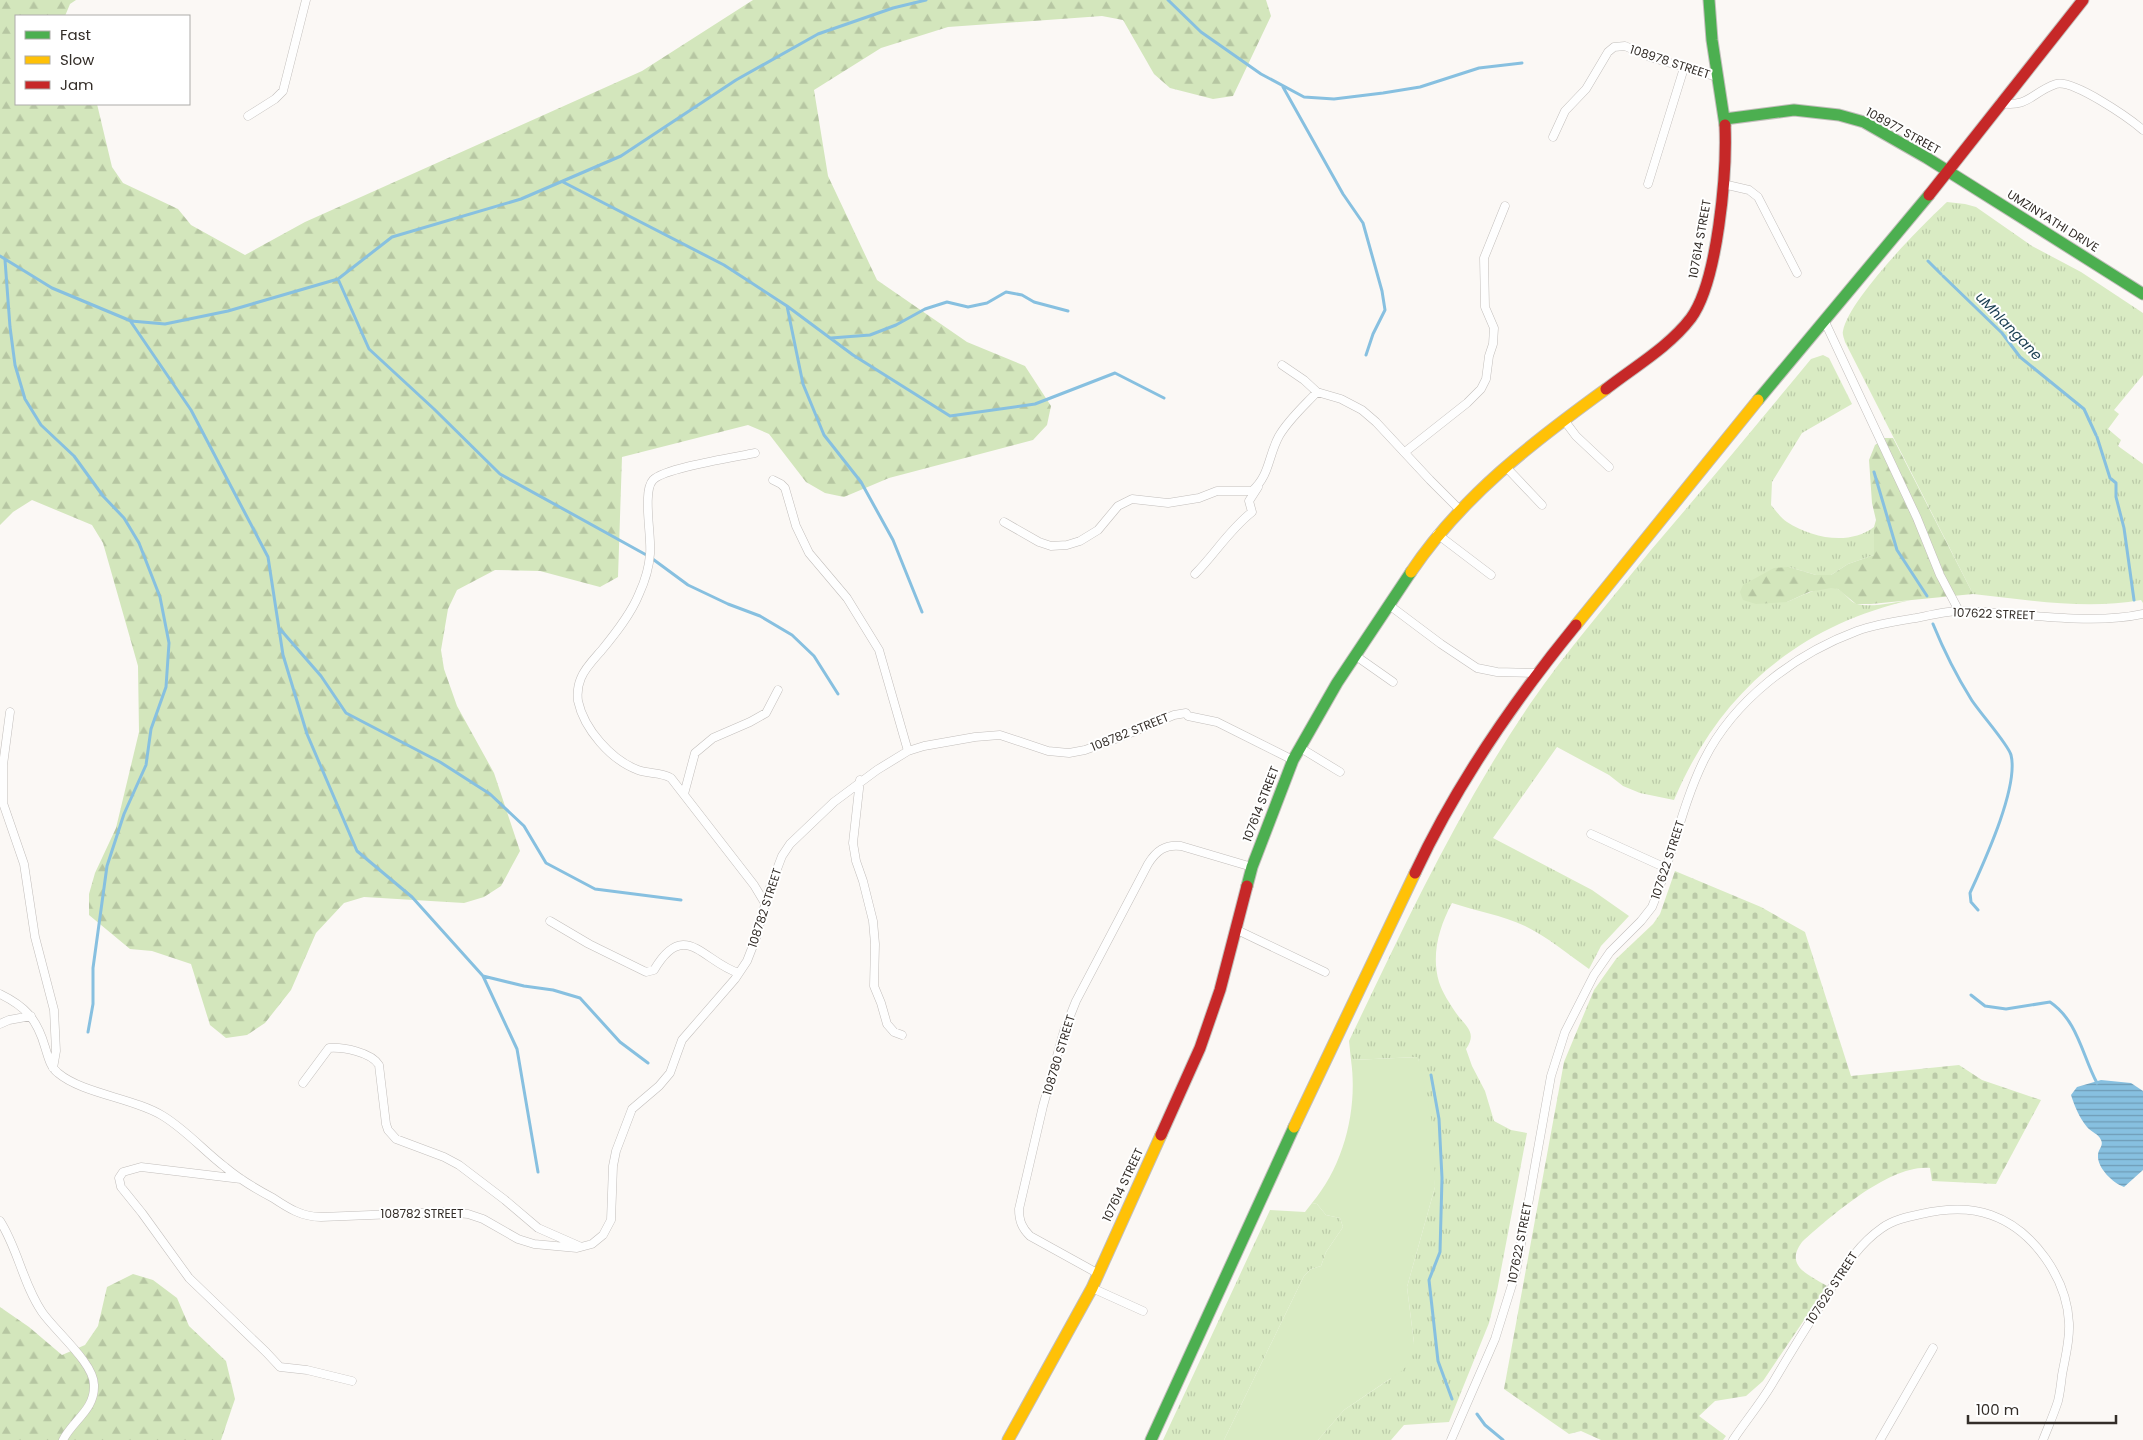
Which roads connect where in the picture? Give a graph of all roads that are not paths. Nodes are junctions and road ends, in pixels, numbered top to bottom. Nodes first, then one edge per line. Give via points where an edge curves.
1 (306, 0) edge
2 (1709, 0) edge
3 (2083, 0) edge
4 (1684, 68) junction
5 (1717, 77) junction
6 (2000, 104) junction
7 (248, 116) dead end
8 (1725, 119) junction
9 (2143, 130) edge
10 (1553, 138) dead end
11 (1948, 172) junction
12 (1648, 184) dead end
13 (1723, 184) junction
14 (1505, 206) dead end
15 (1797, 273) dead end
16 (2143, 294) edge
17 (1825, 322) junction
18 (1282, 366) dead end
19 (1317, 392) junction
20 (1564, 420) junction
21 (1405, 452) junction
22 (755, 453) dead end
23 (1506, 467) junction
24 (1609, 467) dead end
25 (773, 480) dead end
26 (1259, 484) junction
27 (1542, 505) dead end
28 (1459, 509) junction
29 (1004, 522) dead end
30 (1437, 534) junction
31 (1195, 574) dead end
32 (1492, 575) dead end
33 (1389, 605) junction
34 (1960, 611) junction
35 (2143, 614) edge
36 (1356, 656) junction
37 (1538, 673) junction
38 (1393, 682) dead end
39 (778, 690) dead end
40 (10, 712) dead end
41 (1299, 747) junction
42 (908, 752) junction
43 (1293, 760) junction
44 (1340, 772) dead end
45 (860, 780) junction
46 (684, 794) junction
47 (1592, 834) dead end
48 (1252, 867) junction
49 (1666, 868) junction
50 (766, 905) junction
51 (550, 921) dead end
52 (1235, 929) junction
53 (1325, 972) dead end
54 (739, 973) junction
55 (0, 994) edge
56 (31, 1016) junction
57 (0, 1024) edge
58 (902, 1036) dead end
59 (53, 1068) junction
60 (303, 1083) dead end
61 (243, 1180) junction
62 (0, 1221) edge
63 (581, 1247) junction
64 (1097, 1273) junction
65 (1092, 1288) junction
66 (1143, 1311) dead end
67 (1933, 1348) dead end
68 (352, 1381) dead end
69 (63, 1440) edge
70 (1008, 1440) edge
71 (1151, 1440) edge
72 (1451, 1440) edge
73 (1733, 1440) edge
74 (1880, 1440) edge
75 (2043, 1440) edge

1 - 7 street via 283,91
2 - 5 street, 107614 STREET
3 - 6 street
4 - 5 street, 108978 STREET
4 - 10 street, 108978 STREET via 1625,46 1614,47 1586,89 1565,111
4 - 12 street
5 - 8 street, 107614 STREET
6 - 9 street via 2022,104 2053,86 2065,84 2116,110
6 - 11 street
8 - 11 street, 108977 STREET via 1794,110 1838,115 1864,122
8 - 13 street, 107614 STREET
11 - 16 street, UMZINYATHI DRIVE
11 - 17 street
13 - 15 street via 1749,190 1758,196
13 - 20 street, 107614 STREET via 1710,268 1693,316 1669,341
14 - 21 street via 1484,258 1485,307 1494,328 1486,379 1467,403
17 - 34 street
17 - 37 street
18 - 19 street
19 - 21 street via 1362,410
19 - 26 street via 1297,411 1279,436
20 - 23 street, 107614 STREET
20 - 24 street
21 - 28 street
22 - 46 street via 682,468 652,481 648,491 648,574 614,636 578,686 578,701 585,718 606,750 637,770 668,777
23 - 27 street
23 - 28 street, 107614 STREET
25 - 42 street via 785,488 796,526 809,552 846,598 879,650
26 - 29 street via 1252,490 1217,491 1200,498 1168,503 1132,499 1118,506 1098,530 1067,545 1051,546 1038,542
26 - 31 street via 1249,501 1252,512 1228,534
28 - 30 street, 107614 STREET
30 - 32 street
30 - 33 street, 107614 STREET
33 - 36 street, 107614 STREET
33 - 37 street via 1477,668
34 - 35 street, 107622 STREET via 2107,618
34 - 49 street, 107622 STREET via 1858,631 1813,651 1763,687 1726,727 1705,759 1683,811
36 - 38 street
36 - 41 street, 107614 STREET
37 - 71 street via 1477,760 1426,849
39 - 46 street via 766,713 713,738 696,753
40 - 59 street via 3,759 3,802 24,864 35,938 54,1010 56,1051
41 - 43 street, 107614 STREET
41 - 44 street
42 - 43 street, 108782 STREET via 935,744 1000,735 1048,751 1069,753 1186,713 1217,722
42 - 45 street, 108782 STREET
43 - 48 street, 107614 STREET
45 - 50 street, 108782 STREET via 790,844 782,856
45 - 58 street via 853,843 873,921 874,986 887,1024
46 - 50 street
47 - 49 street
48 - 52 street, 107614 STREET
48 - 64 street, 108780 STREET via 1181,846 1168,846 1158,851 1148,864 1085,984 1064,1031 1043,1106 1019,1218 1030,1236
49 - 72 street, 107622 STREET via 1652,907 1594,974 1559,1048 1551,1076 1516,1272 1495,1339
50 - 54 street, 108782 STREET via 747,961
51 - 54 street via 646,972 654,970 668,951 687,945 704,952 730,971
52 - 53 street
52 - 64 street, 107614 STREET via 1220,990 1200,1048
54 - 63 street, 108782 STREET via 682,1040 670,1073 632,1109 612,1166 611,1220 604,1235
55 - 56 street via 22,1006
56 - 57 street
56 - 59 street
59 - 61 street, 108782 STREET via 72,1082 163,1116
60 - 63 street via 328,1048 348,1050 374,1059 379,1066 386,1124 391,1134 459,1165 538,1228
61 - 63 street, 108782 STREET via 295,1211 312,1217 468,1214 534,1244
61 - 68 street via 141,1167 124,1172 119,1178 121,1187 189,1278 276,1364
62 - 69 street via 41,1311 88,1366 94,1384 92,1402
64 - 65 street, 107614 STREET
65 - 66 street
65 - 70 street, 107614 STREET
67 - 74 street
73 - 75 street, 107626 STREET via 1862,1244 1883,1227 1909,1217 1945,1210 1971,1210 1990,1215 2026,1237 2051,1266 2066,1304 2069,1336 2058,1400

